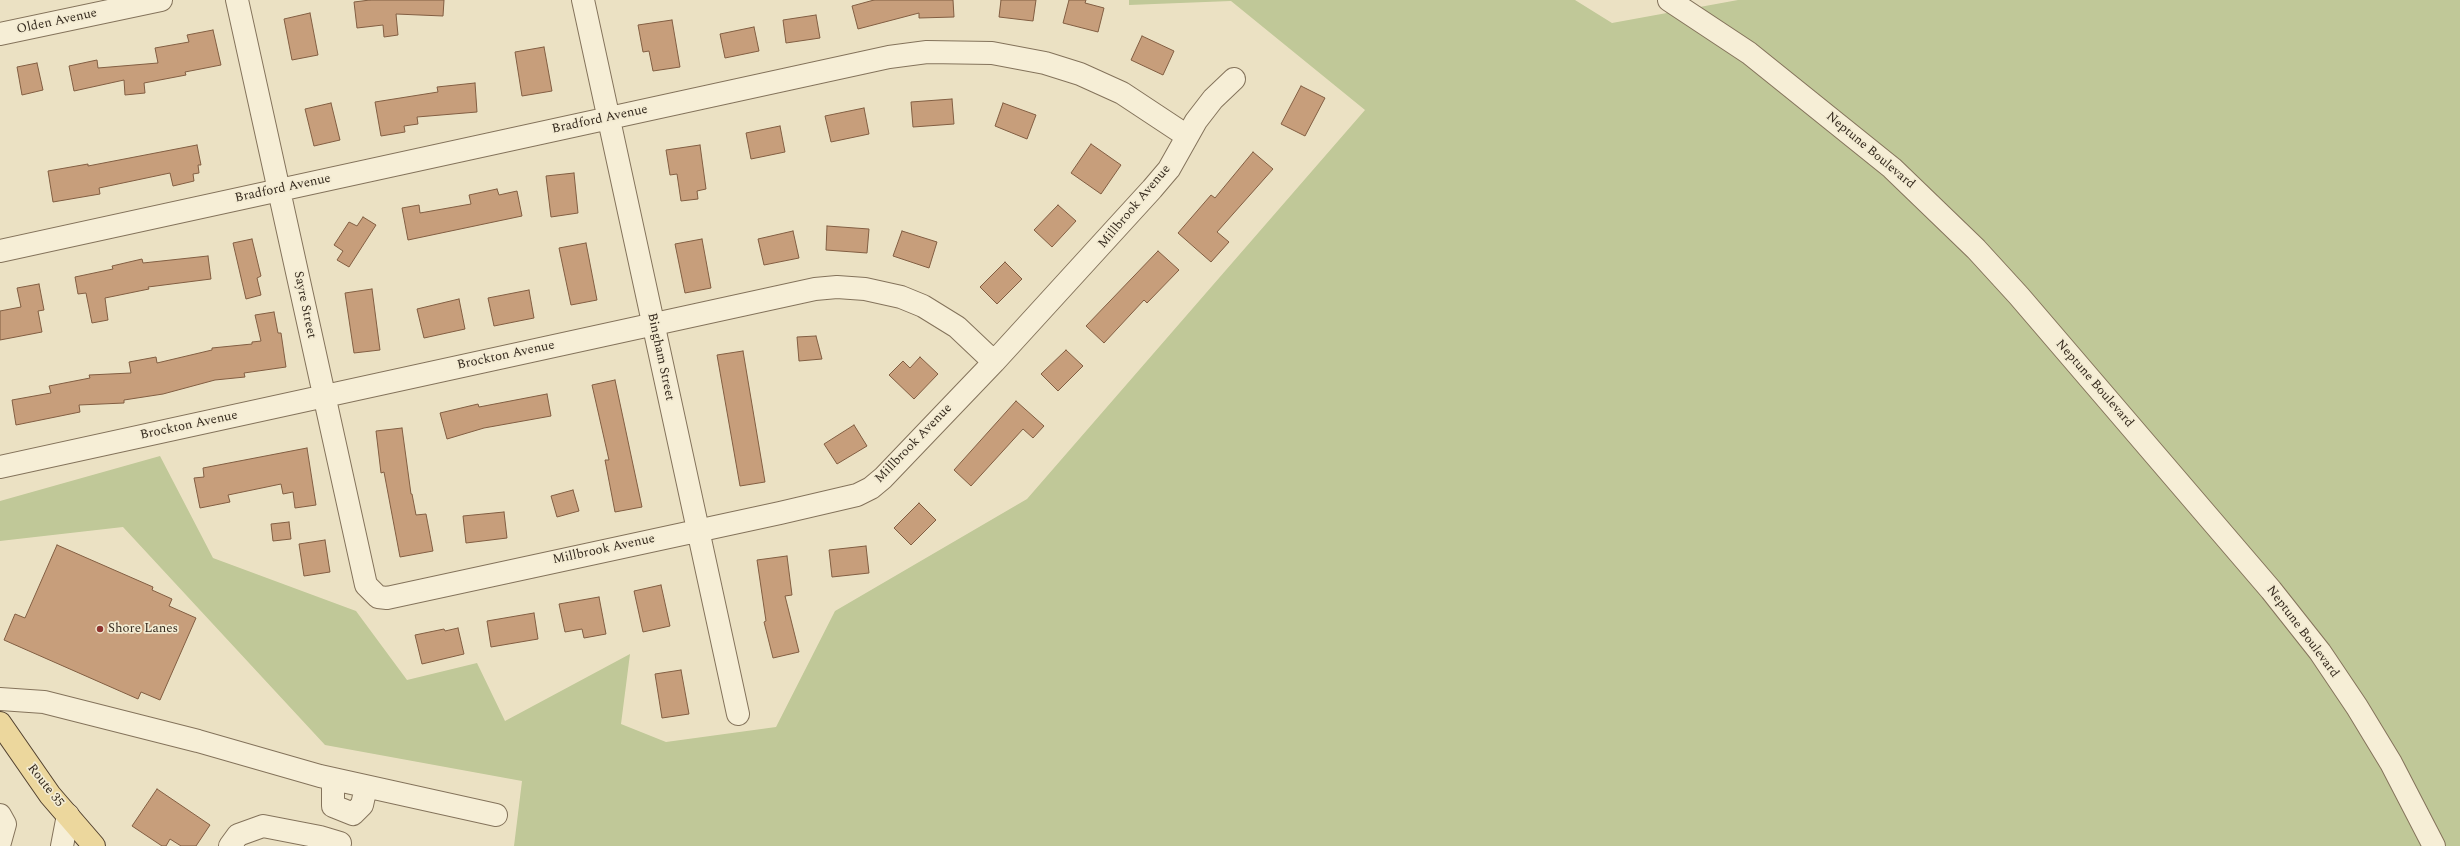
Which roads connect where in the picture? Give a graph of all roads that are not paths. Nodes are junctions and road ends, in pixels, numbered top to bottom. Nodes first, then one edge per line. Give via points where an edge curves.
1 (161, 0) edge
2 (237, 0) edge
3 (583, 0) edge
4 (1676, 2) edge
5 (0, 34) edge
6 (1234, 79) dead end
7 (608, 118) junction
8 (1187, 136) junction
9 (279, 190) junction
10 (0, 251) edge
11 (653, 324) junction
12 (994, 362) junction
13 (323, 396) junction
14 (0, 467) edge
15 (698, 530) junction
16 (387, 598) joint
17 (0, 699) edge
18 (738, 714) dead end
19 (0, 723) edge
20 (333, 779) junction
21 (366, 787) junction
22 (345, 810) junction
23 (0, 815) edge
24 (68, 815) junction
25 (496, 815) dead end
26 (0, 842) edge
27 (340, 845) edge
28 (62, 846) edge
29 (94, 846) edge
30 (230, 846) edge
31 (2434, 846) edge

1 - 5 street, Olden Avenue
2 - 9 street, Sayre Street
3 - 7 street, Bingham Street
4 - 31 street, Neptune Boulevard via 1754,58 1892,168 1976,249 2019,296 2320,652 2357,706 2391,763
6 - 8 street, Millbrook Avenue via 1213,99
7 - 8 street, Bradford Avenue via 888,57 966,51 1020,57 1080,74 1122,93
7 - 9 street, Bradford Avenue
7 - 11 street, Bingham Street
8 - 12 street, Millbrook Avenue via 1169,169 1152,189
9 - 10 street, Bradford Avenue
9 - 13 street, Sayre Street
11 - 12 street, Brockton Avenue via 815,289 865,289 901,298 941,315
11 - 13 street, Brockton Avenue
11 - 15 street, Bingham Street
12 - 15 street, Millbrook Avenue via 871,488 857,495
13 - 14 street, Brockton Avenue
13 - 16 street, Sayre Street via 366,585 378,597
15 - 16 street, Millbrook Avenue
15 - 18 street, Bingham Street
17 - 20 street via 44,702
19 - 24 main road, Route 35 via 33,772
20 - 21 street
20 - 22 street via 333,806
21 - 22 street via 362,805 353,814
21 - 25 street
22 - 27 street
23 - 26 street via 5,824
24 - 28 street
24 - 29 main road, Route 35
27 - 30 street via 320,837 263,826 238,835

